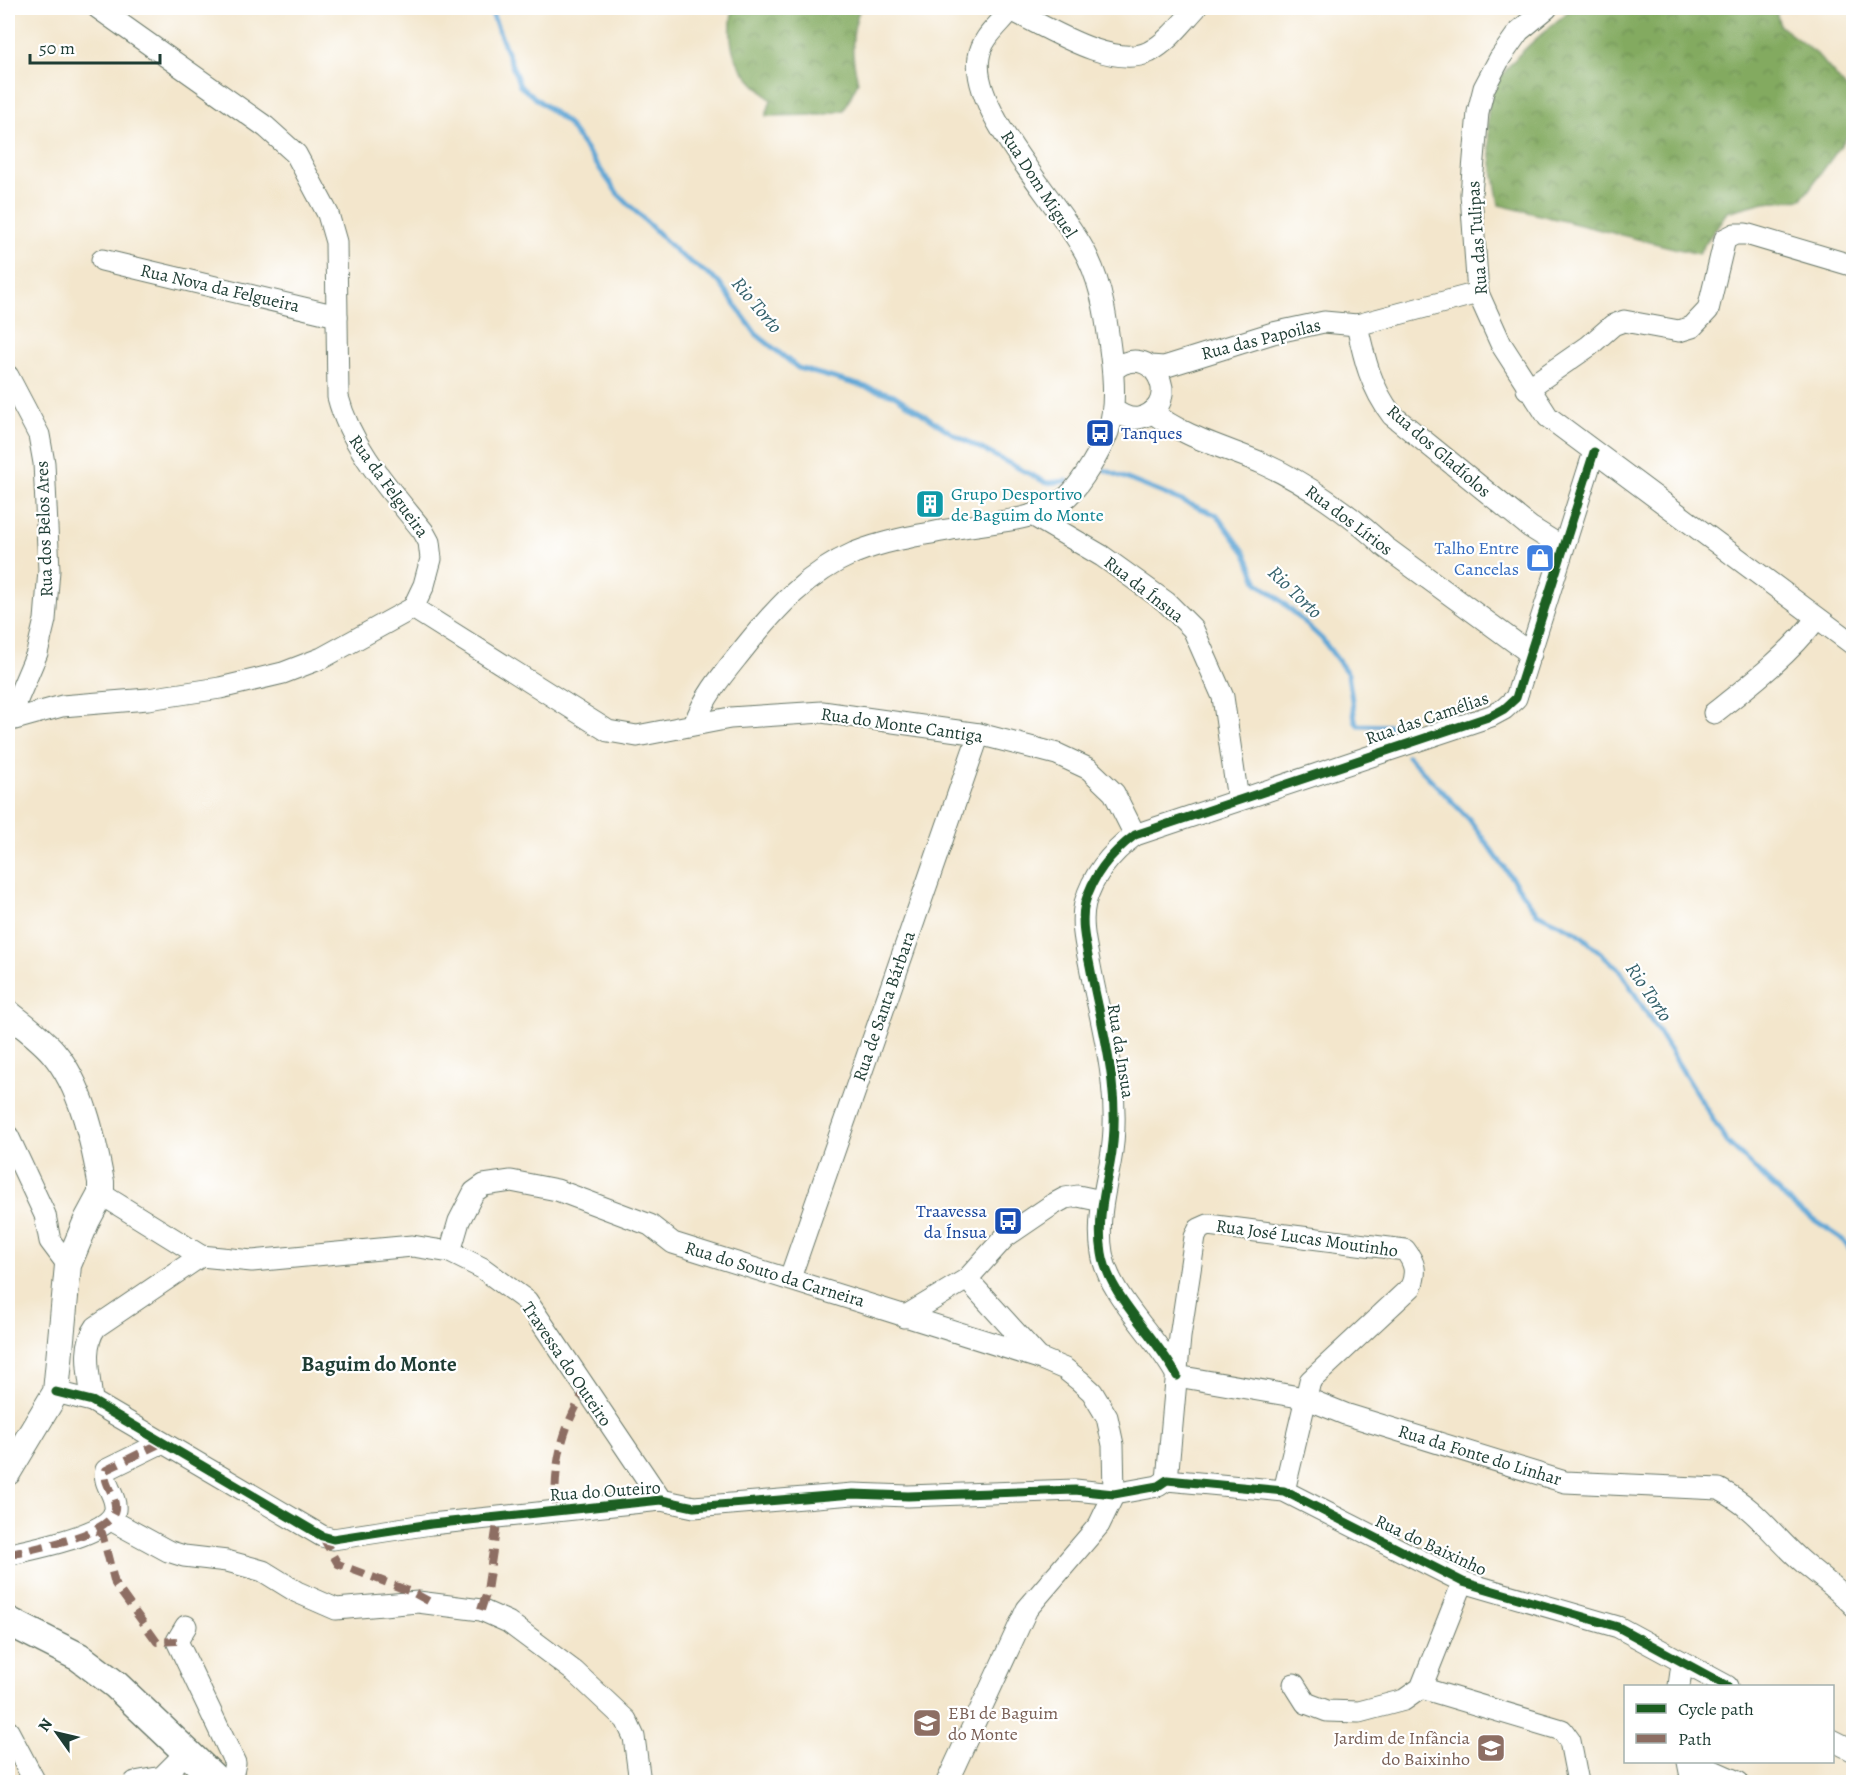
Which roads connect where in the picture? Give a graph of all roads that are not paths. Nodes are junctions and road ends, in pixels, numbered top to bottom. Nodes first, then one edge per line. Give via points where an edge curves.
1 (98, 8) edge
2 (1196, 8) edge
3 (1548, 8) edge
4 (1011, 9) edge
5 (102, 260) dead end
6 (1854, 266) edge
7 (1478, 293) junction
8 (337, 316) junction
9 (1357, 325) junction
10 (1150, 366) junction
11 (1113, 370) junction
12 (8, 376) edge
13 (1527, 389) junction
14 (1113, 409) junction
15 (1152, 412) junction
16 (1594, 452) junction
17 (1032, 515) junction
18 (1562, 548) junction
19 (413, 608) junction
20 (1817, 618) junction
21 (1854, 645) edge
22 (1531, 654) junction
23 (1714, 713) dead end
24 (8, 720) edge
25 (695, 723) junction
26 (979, 734) junction
27 (1238, 800) junction
28 (1135, 835) junction
29 (8, 1013) edge
30 (8, 1136) edge
31 (101, 1194) junction
32 (1101, 1201) junction
33 (450, 1252) junction
34 (201, 1256) junction
35 (68, 1265) junction
36 (790, 1278) junction
37 (967, 1279) junction
38 (904, 1317) junction
39 (1039, 1358) junction
40 (1177, 1376) junction
41 (56, 1392) junction
42 (1305, 1398) junction
43 (92, 1401) junction
44 (161, 1443) junction
45 (8, 1472) edge
46 (1167, 1480) junction
47 (1284, 1491) junction
48 (1113, 1494) junction
49 (661, 1500) junction
50 (111, 1520) junction
51 (8, 1555) edge
52 (1464, 1582) junction
53 (1854, 1606) edge
54 (8, 1621) edge
55 (186, 1626) dead end
56 (1682, 1664) junction
57 (1294, 1684) dead end
58 (1679, 1685) edge
59 (1725, 1685) edge
60 (1421, 1689) junction
61 (8, 1731) edge
62 (1834, 1741) edge
63 (1854, 1751) edge
64 (187, 1752) junction
65 (1688, 1763) edge
66 (1698, 1763) edge
67 (216, 1781) edge
68 (35, 1782) edge
69 (135, 1782) edge
70 (640, 1782) edge
71 (947, 1782) edge
72 (1578, 1782) edge
73 (1692, 1782) edge
74 (1738, 1782) edge

1 - 8 street, Rua da Felgueira via 266,127 296,154 328,214 336,242
2 - 4 street via 1163,44 1128,57 1101,53
3 - 7 street, Rua das Tulipas via 1519,31 1506,49 1484,88 1478,112 1471,194
4 - 11 street, Rua Dom Miguel via 985,39 978,80 1007,138 1088,258 1106,316
5 - 8 street, Rua Nova da Felgueira
6 - 13 street via 1735,234 1725,239 1708,310 1692,327 1679,331 1624,321 1613,324 1589,346
7 - 9 street, Rua das Papoilas
7 - 13 street, Rua das Tulipas via 1501,345
8 - 19 street, Rua da Felgueira via 338,397 344,419 353,439 429,542 428,571
9 - 10 street, Rua das Papoilas via 1324,322 1230,344 1164,367
9 - 18 street, Rua dos Gladíolos via 1377,396 1392,415 1530,527
10 - 11 street via 1127,362
10 - 15 street via 1162,388 1162,397
11 - 14 street
12 - 24 street, Rua dos Belos Ares via 39,435 49,570 45,620 37,653
13 - 16 street, Rua das Tulipas via 1548,417
14 - 15 street via 1128,418
14 - 17 street via 1100,448 1074,489 1057,504
15 - 22 street, Rua dos Lírios via 1172,426 1288,476 1369,531 1385,547
16 - 18 street, Rua das Camélias
16 - 20 street, Rua das Tulipas
17 - 25 street via 906,539 858,551 834,562 810,578 764,623 706,699
17 - 27 street, Rua da Ínsua via 1102,556 1166,602 1193,629 1223,697
18 - 22 street, Rua das Camélias
19 - 24 street via 322,658 283,673 148,699 62,706
19 - 25 street, Rua do Monte Cantiga via 608,731 637,736
20 - 21 street, Rua das Tulipas
20 - 23 street via 1770,669
22 - 27 street, Rua das Camélias via 1516,698 1491,716
25 - 26 street, Rua do Monte Cantiga via 822,711
26 - 28 street, Rua do Monte Cantiga via 1057,754 1089,769 1114,793
26 - 36 street, Rua de Santa Bárbara
27 - 28 street, Rua da Insua
28 - 32 street, Rua da Insua via 1107,860 1084,905 1084,935 1112,1082 1110,1162
29 - 31 street via 53,1052 73,1083 99,1170
30 - 35 street via 45,1215 50,1241
31 - 34 street
31 - 35 street
32 - 37 street via 1078,1196 1052,1205 1005,1237
32 - 40 street, Rua da Insua via 1102,1253 1108,1273 1118,1293 1166,1353
33 - 34 street, Travessa do Outeiro via 412,1246 252,1261
33 - 36 street, Rua do Souto da Carneira via 459,1221 474,1192 483,1185 511,1181 557,1190 650,1225 673,1243
33 - 49 street, Travessa do Outeiro via 482,1268 527,1301
34 - 43 street via 96,1327 87,1345
35 - 41 street
36 - 38 street, Rua do Souto da Carneira
37 - 38 street
37 - 39 street
38 - 39 street, Rua do Souto da Carneira
39 - 48 street, Rua do Souto da Carneira via 1065,1369 1080,1381 1107,1417 1113,1444
40 - 42 street, Rua da Fonte do Linhar
40 - 42 street, Rua José Lucas Moutinho via 1199,1229 1208,1225 1405,1250 1415,1266 1411,1287 1316,1373
40 - 46 street
41 - 43 street, Rua do Outeiro
41 - 45 street
42 - 47 street
42 - 53 street, Rua da Fonte do Linhar via 1565,1482 1719,1489 1757,1513 1803,1562
43 - 44 street, Rua do Outeiro
44 - 49 street, Rua do Outeiro via 333,1539 431,1524
44 - 50 street via 106,1470 104,1476 115,1506
46 - 47 street, Rua do Baixinho
46 - 48 street, Rua do Baixinho via 1158,1486
47 - 52 street, Rua do Baixinho
48 - 49 street, Rua do Outeiro via 853,1494 694,1507
48 - 71 street via 1099,1525 1027,1609
50 - 51 street via 97,1531
50 - 70 street via 168,1551 263,1571 336,1609 418,1602 481,1610 508,1622 575,1672 626,1720 634,1737
52 - 56 street, Rua do Baixinho via 1618,1627
52 - 60 street
54 - 64 main road via 79,1657 116,1684
55 - 67 street via 177,1641 235,1763
56 - 58 street
56 - 59 street, Rua do Baixinho
57 - 60 street via 1300,1697 1316,1708 1346,1713 1378,1709
60 - 72 street via 1562,1730 1570,1741
61 - 68 street
62 - 63 street
64 - 67 main road
64 - 69 street via 162,1777
65 - 73 street
66 - 74 street

